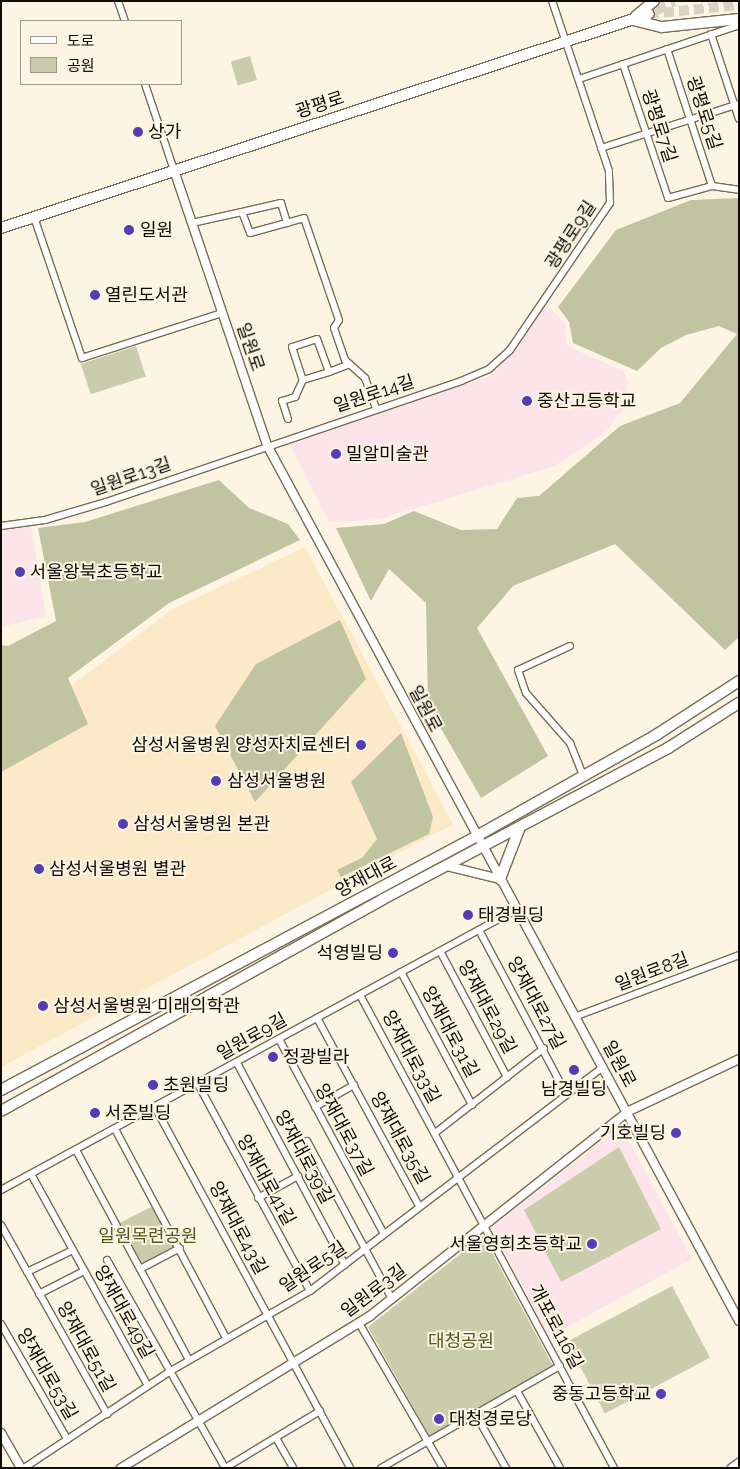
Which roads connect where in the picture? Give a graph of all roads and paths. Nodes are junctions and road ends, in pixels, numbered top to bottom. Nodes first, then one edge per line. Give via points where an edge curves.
1 (118, 1) edge
2 (552, 1) edge
3 (654, 1) tunnel mouth
4 (649, 14) tunnel mouth
5 (739, 18) edge
6 (632, 19) junction
7 (124, 20) edge
8 (739, 26) edge
9 (711, 34) junction
10 (566, 40) junction
11 (667, 49) junction
12 (623, 64) junction
13 (579, 79) junction
14 (145, 85) edge
15 (736, 104) edge
16 (690, 119) junction
17 (739, 119) edge
18 (646, 134) junction
19 (601, 148) junction
20 (174, 170) junction
21 (712, 186) junction
22 (739, 190) edge
23 (242, 212) junction
24 (34, 217) junction
25 (192, 223) junction
26 (287, 223) junction
27 (1, 228) edge
28 (222, 313) junction
29 (350, 364) junction
30 (489, 369) joint
31 (329, 372) junction
32 (303, 380) junction
33 (376, 409) junction
34 (288, 419) dead end
35 (267, 445) junction
36 (1, 526) edge
37 (570, 646) dead end
38 (739, 681) edge
39 (739, 703) edge
40 (583, 776) junction
41 (521, 825) junction
42 (477, 836) junction
43 (482, 846) junction
44 (445, 866) junction
45 (500, 879) junction
46 (517, 909) junction
47 (479, 930) junction
48 (440, 951) junction
49 (739, 955) edge
50 (401, 972) junction
51 (360, 995) junction
52 (577, 1016) junction
53 (317, 1018) junction
54 (279, 1039) junction
55 (544, 1048) junction
56 (739, 1059) edge
57 (236, 1063) junction
58 (603, 1067) junction
59 (506, 1077) junction
60 (198, 1084) junction
61 (354, 1085) junction
62 (1, 1090) edge
63 (566, 1092) junction
64 (472, 1105) junction
65 (156, 1107) junction
66 (315, 1107) junction
67 (1, 1111) edge
68 (627, 1112) junction
69 (115, 1129) junction
70 (435, 1133) junction
71 (307, 1140) dead end
72 (76, 1150) junction
73 (31, 1174) junction
74 (457, 1175) junction
75 (298, 1176) junction
76 (1, 1190) edge
77 (258, 1198) junction
78 (419, 1206) junction
79 (1, 1225) edge
80 (485, 1226) junction
81 (384, 1234) junction
82 (180, 1248) junction
83 (73, 1250) junction
84 (364, 1251) junction
85 (107, 1260) dead end
86 (345, 1265) junction
87 (140, 1269) junction
88 (84, 1271) junction
89 (27, 1272) junction
90 (310, 1291) junction
91 (39, 1294) junction
92 (392, 1299) junction
93 (268, 1314) junction
94 (739, 1321) edge
95 (359, 1323) junction
96 (1, 1324) edge
97 (226, 1338) junction
98 (189, 1360) junction
99 (294, 1364) junction
100 (560, 1366) junction
101 (169, 1372) junction
102 (148, 1386) junction
103 (517, 1390) junction
104 (320, 1411) junction
105 (107, 1414) junction
106 (476, 1415) junction
107 (196, 1422) junction
108 (1, 1433) edge
109 (276, 1438) junction
110 (67, 1439) junction
111 (428, 1442) junction
112 (739, 1464) edge
113 (23, 1468) edge
114 (121, 1468) edge
115 (225, 1468) edge
116 (293, 1468) edge
117 (350, 1468) edge
118 (381, 1468) edge
119 (443, 1468) edge
120 (506, 1468) edge
121 (560, 1468) edge
122 (614, 1468) edge
123 (732, 1468) edge

1 - 7 street
2 - 10 street, 광평로9길
3 - 6 main road
4 - 6 main road, 광평로
5 - 6 main road via 662,27
6 - 10 main road, 광평로
8 - 9 street
9 - 11 street
9 - 15 street
10 - 13 street, 광평로9길
10 - 20 main road, 광평로
11 - 12 street
11 - 16 street, 광평로5길
12 - 13 street
12 - 18 street, 광평로7길
13 - 19 street, 광평로9길
14 - 20 street, 일원로
15 - 16 street
15 - 17 street
16 - 18 street
16 - 21 street, 광평로5길
18 - 19 street
18 - 21 street, 광평로7길 via 668,198
19 - 30 street, 광평로9길 via 609,171 610,203 510,350
20 - 24 main road, 광평로
20 - 25 street, 일원로
21 - 22 street
23 - 25 street
23 - 26 street via 250,233
23 - 26 street via 281,203
24 - 27 main road, 광평로
24 - 28 street via 82,358
25 - 28 street, 일원로
26 - 29 street via 304,218 339,320 334,328
28 - 35 street, 일원로
29 - 31 street
29 - 33 street via 365,378
30 - 33 street, 일원로14길
31 - 32 street
31 - 32 street via 317,339 292,347
32 - 34 street via 295,397 282,401
33 - 35 street, 일원로14길
35 - 36 street, 일원로13길 via 106,502 44,520
35 - 42 street, 일원로
37 - 40 street via 518,670 526,692 570,743
38 - 40 main road, 양재대로
39 - 41 main road, 양재대로 via 668,748
40 - 42 main road, 양재대로
41 - 43 main road, 양재대로
41 - 45 main road
42 - 43 street, 일원로
42 - 62 main road, 양재대로
43 - 44 main road, 양재대로
43 - 45 street, 일원로
44 - 45 street
44 - 67 main road, 양재대로
45 - 46 street, 일원로
46 - 47 street, 일원로9길
46 - 52 street, 일원로
47 - 48 street, 일원로9길
47 - 55 street, 양재대로27길
48 - 50 street, 일원로9길
48 - 59 street, 양재대로29길
49 - 52 street, 일원로8길
50 - 51 street, 일원로9길
50 - 64 street, 양재대로31길
51 - 53 street, 일원로9길
51 - 70 street, 양재대로33길
52 - 58 street, 일원로
53 - 54 street, 일원로9길
53 - 61 street, 양재대로35길
54 - 57 street, 일원로9길
54 - 66 street, 양재대로37길
55 - 59 street, 양재대로33길
55 - 63 street, 양재대로27길
56 - 68 street, 일원로3길
57 - 60 street, 일원로9길
57 - 75 street, 양재대로39길
58 - 63 street, 일원로5길
58 - 68 street, 일원로
59 - 64 street, 양재대로33길
60 - 65 street, 일원로9길
60 - 77 street, 양재대로41길
61 - 66 street, 양재대로35길
61 - 78 street, 양재대로35길
63 - 74 street, 일원로5길
64 - 70 street, 양재대로33길
65 - 69 street, 일원로9길
65 - 93 street, 양재대로43길
66 - 81 street, 양재대로37길
68 - 80 street, 일원로3길
68 - 94 street, 일원로
69 - 72 street, 일원로9길
69 - 82 street
70 - 74 street, 양재대로33길
71 - 84 street
72 - 73 street, 일원로9길
72 - 87 street
73 - 76 street, 일원로9길
73 - 83 street, 양재대로49길
74 - 78 street, 일원로5길
74 - 80 street, 양재대로33길
75 - 77 street
75 - 86 street, 양재대로39길
77 - 90 street, 양재대로41길
78 - 81 street, 일원로5길
79 - 89 street, 양재대로51길
80 - 92 street, 일원로3길
80 - 100 street, 개포로116길
81 - 84 street, 일원로5길
82 - 87 street
82 - 97 street
83 - 88 street, 양재대로49길
83 - 89 street
84 - 86 street, 일원로5길
84 - 92 street
85 - 101 street
86 - 90 street, 일원로5길
87 - 98 street
88 - 91 street, 양재대로51길
88 - 102 street, 양재대로49길
89 - 91 street, 양재대로51길
90 - 93 street, 일원로5길
91 - 105 street, 양재대로51길
92 - 95 street, 일원로3길
93 - 97 street, 일원로5길
93 - 99 street, 양재대로43길
95 - 99 street, 일원로3길
95 - 111 street
96 - 110 street, 양재대로53길
97 - 98 street, 일원로5길
98 - 101 street, 일원로5길
99 - 104 street, 양재대로43길
99 - 107 street, 일원로3길
100 - 103 street
100 - 122 street, 개포로116길
101 - 102 street, 일원로5길
101 - 107 street
102 - 105 street, 일원로5길
103 - 106 street
103 - 121 street
104 - 109 street
104 - 117 street, 양재대로43길
105 - 110 street, 일원로5길
106 - 111 street
106 - 120 street
107 - 114 street, 일원로3길
107 - 115 street
108 - 113 street
109 - 115 street
109 - 116 street
110 - 113 street, 일원로5길
111 - 118 street
111 - 119 street
112 - 123 street

